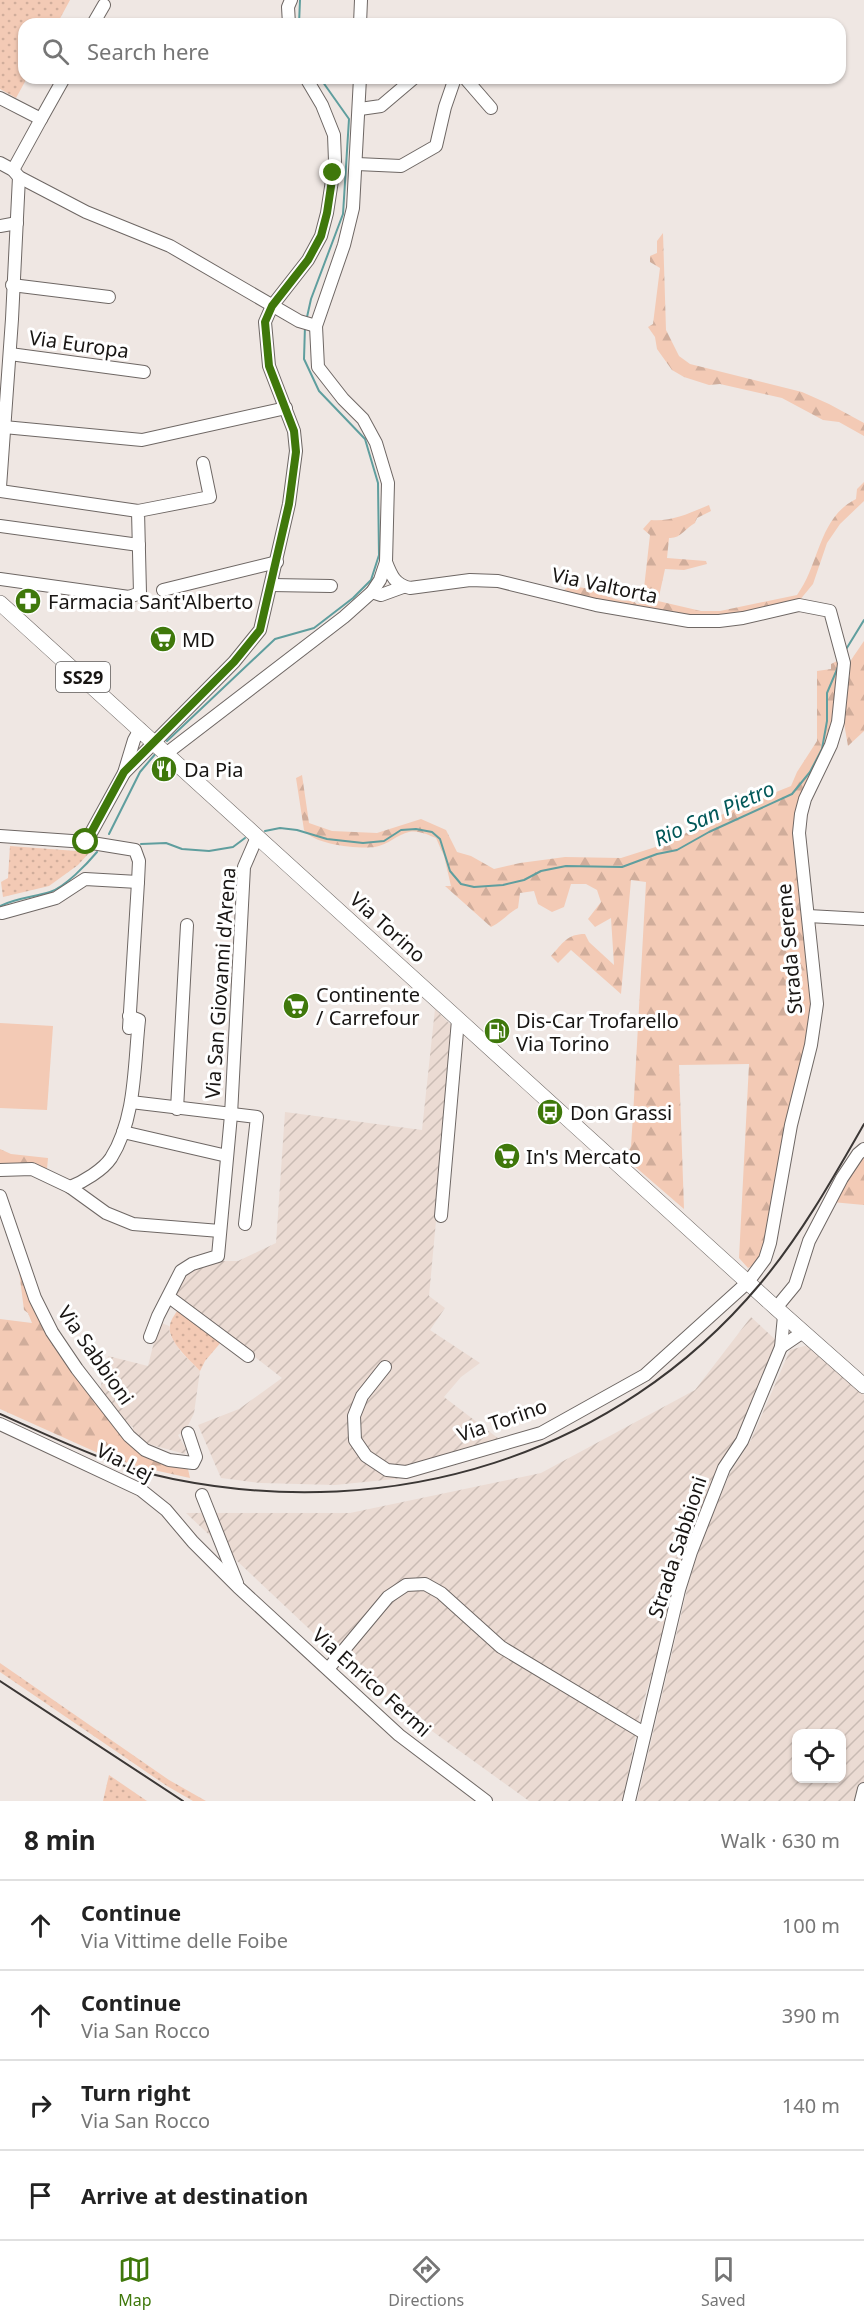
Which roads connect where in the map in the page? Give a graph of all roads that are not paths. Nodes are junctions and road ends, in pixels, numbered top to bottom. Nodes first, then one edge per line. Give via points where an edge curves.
1 (291, 0) edge
2 (361, 0) edge
3 (104, 5) dead end
4 (96, 18) edge
5 (289, 18) edge
6 (360, 18) edge
7 (61, 84) edge
8 (310, 84) edge
9 (360, 84) edge
10 (407, 84) edge
11 (453, 84) edge
12 (470, 84) edge
13 (0, 98) edge
14 (491, 108) dead end
15 (360, 109) junction
16 (41, 119) junction
17 (0, 163) edge
18 (357, 164) junction
19 (16, 174) junction
20 (17, 223) junction
21 (0, 226) edge
22 (12, 285) junction
23 (109, 297) dead end
24 (272, 306) junction
25 (308, 324) junction
26 (10, 354) junction
27 (144, 372) dead end
28 (286, 408) junction
29 (4, 427) junction
30 (203, 463) dead end
31 (0, 489) edge
32 (138, 511) junction
33 (0, 526) edge
34 (139, 545) junction
35 (277, 562) junction
36 (386, 562) junction
37 (0, 579) edge
38 (271, 585) junction
39 (331, 586) dead end
40 (404, 587) junction
41 (163, 590) dead end
42 (372, 592) junction
43 (0, 603) edge
44 (830, 610) joint
45 (140, 729) junction
46 (154, 742) junction
47 (167, 753) junction
48 (124, 772) junction
49 (0, 836) edge
50 (257, 837) junction
51 (86, 842) junction
52 (138, 882) junction
53 (2, 913) dead end
54 (808, 916) junction
55 (864, 919) edge
56 (187, 925) dead end
57 (458, 1020) junction
58 (131, 1102) junction
59 (177, 1109) junction
60 (231, 1115) junction
61 (123, 1132) junction
62 (864, 1149) edge
63 (227, 1156) junction
64 (0, 1170) edge
65 (70, 1187) junction
66 (0, 1196) edge
67 (441, 1216) dead end
68 (245, 1224) dead end
69 (220, 1231) junction
70 (747, 1282) junction
71 (169, 1297) junction
72 (780, 1312) junction
73 (803, 1332) junction
74 (150, 1337) dead end
75 (781, 1347) junction
76 (248, 1356) dead end
77 (385, 1367) dead end
78 (864, 1386) edge
79 (0, 1424) edge
80 (188, 1433) dead end
81 (202, 1495) dead end
82 (238, 1587) junction
83 (328, 1670) junction
84 (644, 1733) junction
85 (864, 1789) edge
86 (486, 1801) edge
87 (629, 1801) edge
88 (861, 1801) edge

1 - 5 street
2 - 6 street
3 - 4 street
7 - 16 street
8 - 24 street via 334,135 335,161 327,213 321,236 308,260
9 - 15 street
10 - 15 street via 381,105
11 - 18 street via 436,146 401,166
12 - 14 street
13 - 16 street
15 - 18 street
16 - 19 street
17 - 19 street
18 - 25 street via 353,208 344,245
19 - 20 street
19 - 24 street via 86,212 170,246
20 - 21 street
20 - 22 street
22 - 23 street
22 - 26 street
24 - 25 street
24 - 28 street via 265,322 269,366
25 - 36 street via 318,367 363,419 376,443 388,483
26 - 27 street, Via Europa
26 - 29 street
28 - 29 street via 142,440
28 - 35 street via 296,452
29 - 31 street
30 - 32 street via 210,497
31 - 32 street
32 - 34 street
33 - 34 street
34 - 37 street via 140,593 135,596
35 - 38 street
35 - 41 street
36 - 40 street via 391,576
36 - 42 street
38 - 39 street
38 - 46 street via 260,630 234,662
40 - 42 street, Via Valtorta via 381,595
40 - 44 street, Via Valtorta via 498,581 596,605 689,621 743,618 799,605
42 - 47 street
43 - 45 main road, Via Torino / SS29
44 - 54 street, Strada Serene via 844,672 838,722 801,814 800,851
45 - 46 main road, Via Torino / SS29
45 - 48 street
46 - 47 main road, Via Torino / SS29
46 - 48 street
47 - 50 main road, Via Torino / SS29
48 - 51 street
49 - 51 street
50 - 57 main road, Via Torino / SS29
50 - 60 street, Via San Giovanni d'Arena via 244,867
51 - 52 street via 135,849
52 - 53 street via 85,879 56,898
52 - 58 street via 129,1022 139,1020
54 - 55 street
54 - 70 street, Strada Serene via 817,1004 815,1020 770,1243 765,1259
56 - 59 street, Via San Giovanni d'Arena
57 - 67 street
57 - 70 main road, Via Torino / SS29
58 - 59 street, Via San Giovanni d'Arena
58 - 61 street
59 - 60 street, Via San Giovanni d'Arena
60 - 63 street
60 - 68 street via 256,1117
61 - 63 street
61 - 65 street via 111,1159 82,1183
62 - 72 street via 842,1178 809,1240 795,1285
63 - 69 street
64 - 65 street via 32,1169
65 - 69 street via 106,1213 133,1224
66 - 80 street, Via Sabbioni via 35,1298 51,1332 129,1436 145,1450 169,1460 193,1463 196,1457
69 - 71 street via 218,1256 181,1271
70 - 72 main road, Via Torino / SS29
70 - 77 street, Via Torino via 645,1375 594,1405 541,1433 406,1472 387,1470 366,1456 355,1440 354,1416 362,1396
71 - 74 street
71 - 76 street
72 - 73 main road, Via Torino / SS29
72 - 75 street, Strada Sabbioni
73 - 75 street
73 - 78 main road, Via Torino / SS29
75 - 84 street, Strada Sabbioni via 742,1441 724,1468 704,1515 679,1590
79 - 82 street, Via Lej via 141,1490 166,1510
81 - 82 street
82 - 83 street, Via Enrico Fermi
83 - 84 street via 388,1597 406,1585 424,1584 441,1593 501,1647
83 - 86 street, Via Enrico Fermi via 399,1735
84 - 87 street, Strada Sabbioni
85 - 88 street

